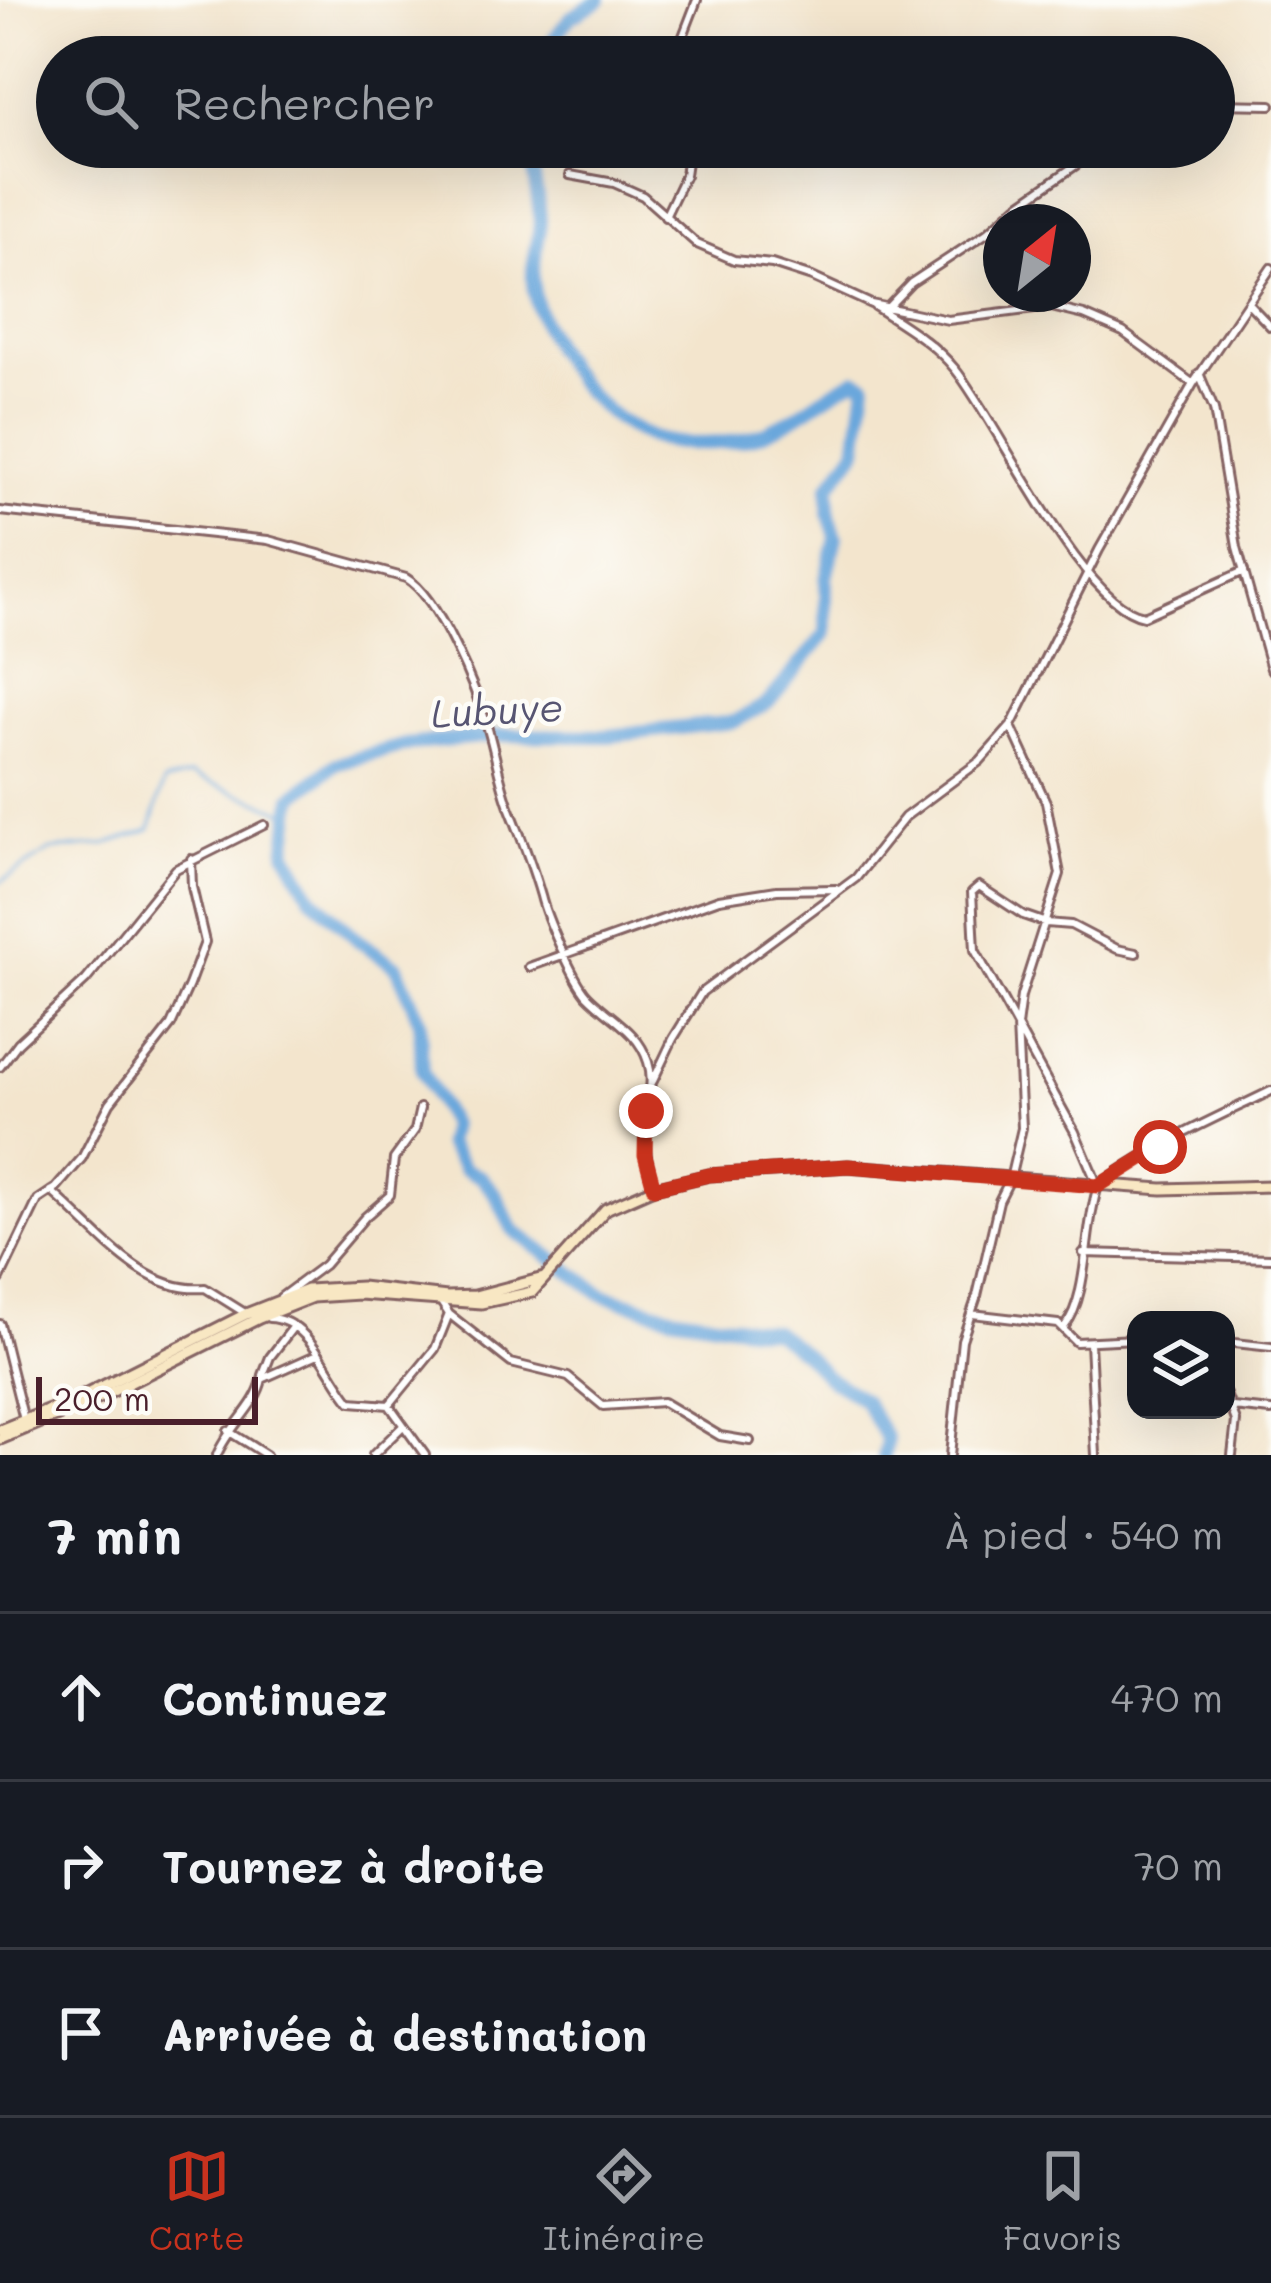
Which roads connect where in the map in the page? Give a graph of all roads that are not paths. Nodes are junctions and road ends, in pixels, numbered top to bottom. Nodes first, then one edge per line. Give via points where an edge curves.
1 (697, 0) edge
2 (683, 36) edge
3 (1235, 105) edge
4 (1271, 106) edge
5 (686, 168) edge
6 (1072, 168) edge
7 (570, 175) dead end
8 (664, 217) junction
9 (1271, 268) edge
10 (1266, 282) edge
11 (1249, 303) junction
12 (871, 304) junction
13 (889, 307) junction
14 (1271, 327) edge
15 (1199, 373) junction
16 (1193, 383) junction
17 (0, 512) edge
18 (1244, 571) junction
19 (1087, 576) junction
20 (1271, 669) edge
21 (1011, 726) junction
22 (264, 825) dead end
23 (191, 860) junction
24 (839, 889) junction
25 (1046, 923) junction
26 (1136, 953) dead end
27 (565, 958) junction
28 (530, 967) dead end
29 (1017, 1026) junction
30 (0, 1067) edge
31 (653, 1082) junction
32 (1271, 1091) edge
33 (420, 1108) dead end
34 (1010, 1179) junction
35 (1098, 1186) junction
36 (1271, 1186) edge
37 (654, 1188) junction
38 (51, 1191) junction
39 (1083, 1253) junction
40 (1271, 1258) edge
41 (0, 1279) edge
42 (278, 1299) junction
43 (439, 1299) junction
44 (245, 1313) junction
45 (449, 1314) junction
46 (972, 1314) junction
47 (259, 1318) junction
48 (0, 1324) edge
49 (294, 1325) junction
50 (1064, 1327) junction
51 (1127, 1340) edge
52 (1090, 1343) junction
53 (1235, 1343) edge
54 (1271, 1347) edge
55 (319, 1354) junction
56 (262, 1379) junction
57 (388, 1405) junction
58 (1235, 1408) edge
59 (1271, 1411) edge
60 (1235, 1417) edge
61 (25, 1420) junction
62 (403, 1426) junction
63 (228, 1431) junction
64 (0, 1434) edge
65 (750, 1441) dead end
66 (217, 1455) edge
67 (266, 1455) edge
68 (374, 1455) edge
69 (424, 1455) edge
70 (950, 1455) edge
71 (1096, 1455) edge
72 (1232, 1455) edge

1 - 2 street
3 - 4 street
5 - 8 street
6 - 13 street
7 - 8 street via 614,183
8 - 12 street via 734,260 792,271
9 - 10 street
10 - 11 street
11 - 14 street
11 - 15 street
12 - 13 street
12 - 19 street via 953,367
13 - 16 street via 949,320 1067,310 1123,332
15 - 16 street
15 - 18 street via 1214,409
16 - 19 street
17 - 27 street via 268,540 421,586 487,724
18 - 19 street via 1144,616
18 - 20 street
19 - 21 street
21 - 24 street via 980,761 905,817 870,865
21 - 25 street via 1056,841 1060,874
22 - 23 street
23 - 30 street
23 - 38 street via 205,949 171,1025
24 - 27 street via 719,899
24 - 31 street via 703,992
25 - 26 street via 1071,925
25 - 29 street
25 - 29 street via 974,887 975,950
27 - 28 street
27 - 31 street via 586,994 634,1034
29 - 34 street via 1023,1109
29 - 35 street
31 - 37 street via 645,1155
32 - 35 street
33 - 42 street via 394,1159 390,1195 324,1265
34 - 35 street
34 - 37 street via 848,1166 709,1175
34 - 46 street
35 - 36 street
35 - 39 street
37 - 43 street via 605,1209 551,1274
38 - 41 street
38 - 44 street via 129,1261 174,1287 205,1288
39 - 40 street
39 - 50 street via 1078,1307
42 - 43 street via 337,1286
42 - 44 street
43 - 45 street
43 - 47 street via 337,1293
44 - 47 street
44 - 61 street
45 - 57 street via 435,1349
45 - 65 street via 512,1363 568,1377 603,1406 663,1402 720,1436
46 - 50 street
46 - 70 street via 959,1352
47 - 49 street
47 - 64 street via 101,1397
48 - 61 street
49 - 55 street
49 - 56 street
50 - 52 street via 1076,1342
51 - 52 street
52 - 71 street
53 - 54 street
55 - 56 street
55 - 57 street via 351,1402
56 - 63 street
57 - 62 street
58 - 59 street
60 - 72 street
61 - 64 street
62 - 68 street
62 - 69 street
63 - 66 street
63 - 67 street

